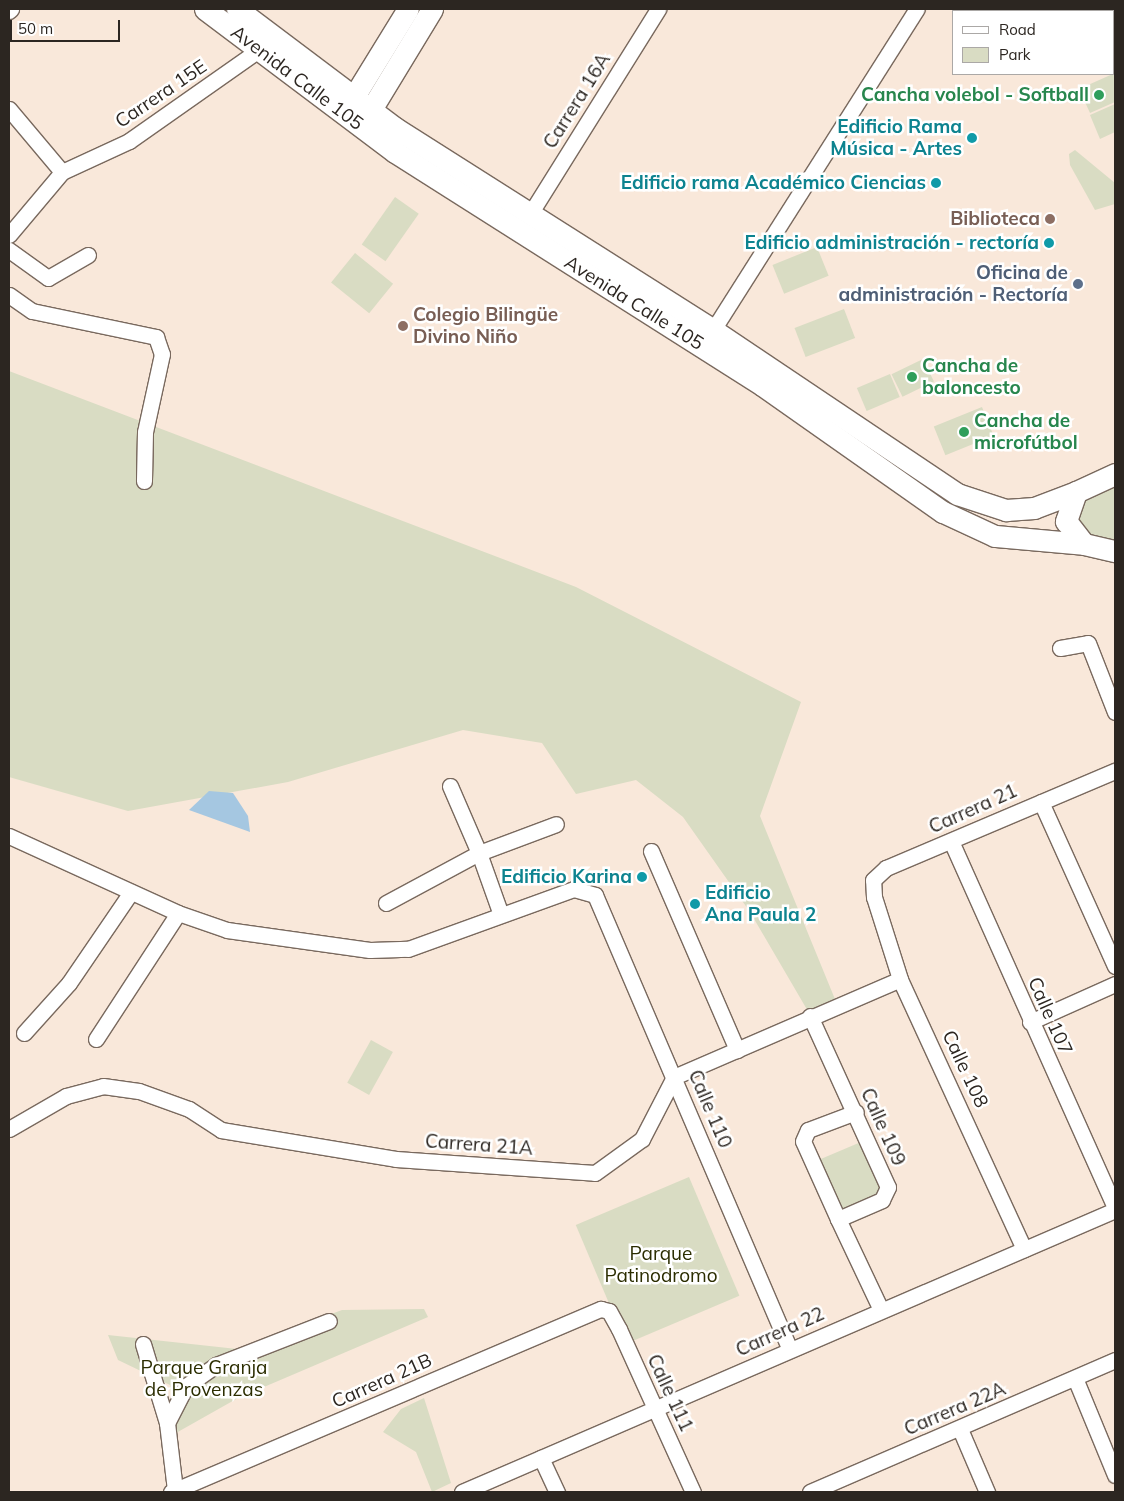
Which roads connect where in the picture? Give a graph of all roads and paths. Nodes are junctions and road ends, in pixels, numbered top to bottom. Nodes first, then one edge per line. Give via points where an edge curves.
1 (205, 9) edge
2 (408, 9) edge
3 (432, 9) edge
4 (658, 9) edge
5 (917, 9) edge
6 (239, 15) edge
7 (267, 45) junction
8 (349, 105) junction
9 (9, 109) edge
10 (366, 118) junction
11 (62, 172) junction
12 (530, 214) junction
13 (9, 235) edge
14 (9, 250) edge
15 (88, 255) dead end
16 (9, 295) edge
17 (712, 330) junction
18 (1115, 474) edge
19 (144, 481) dead end
20 (1076, 492) junction
21 (1084, 544) junction
22 (1115, 551) edge
23 (1060, 648) dead end
24 (1115, 712) edge
25 (1115, 771) edge
26 (450, 786) dead end
27 (1041, 802) junction
28 (556, 824) dead end
29 (9, 836) edge
30 (951, 841) junction
31 (651, 851) dead end
32 (479, 854) junction
33 (131, 892) junction
34 (386, 903) dead end
35 (876, 904) joint
36 (500, 912) junction
37 (178, 913) junction
38 (1115, 966) edge
39 (900, 979) junction
40 (1115, 984) edge
41 (810, 1016) junction
42 (1030, 1022) junction
43 (24, 1034) dead end
44 (96, 1039) dead end
45 (737, 1050) junction
46 (674, 1077) junction
47 (856, 1112) junction
48 (9, 1129) edge
49 (1115, 1208) edge
50 (838, 1219) junction
51 (1024, 1249) junction
52 (881, 1310) junction
53 (609, 1311) joint
54 (329, 1321) dead end
55 (143, 1344) dead end
56 (790, 1348) junction
57 (1115, 1360) edge
58 (1075, 1378) junction
59 (656, 1410) junction
60 (167, 1423) junction
61 (960, 1429) junction
62 (542, 1458) junction
63 (1115, 1475) edge
64 (831, 1488) edge
65 (173, 1491) edge
66 (462, 1492) edge
67 (557, 1492) edge
68 (693, 1492) edge
69 (810, 1492) edge
70 (987, 1492) edge

1 - 6 main road, Avenida Calle 105
2 - 8 main road
3 - 10 main road
4 - 12 street, Carrera 16A
5 - 17 street
6 - 7 main road, Avenida Calle 105
7 - 8 main road, Avenida Calle 105
7 - 11 street, Carrera 15E via 129,141
8 - 10 main road, Avenida Calle 105
9 - 11 street
10 - 12 main road, Avenida Calle 105
10 - 21 main road, Avenida Calle 105 via 762,385 943,512 995,536
11 - 13 street
12 - 17 main road, Avenida Calle 105
14 - 15 street via 48,278
16 - 19 street via 32,311 156,337 162,354 145,432
17 - 20 main road, Avenida Calle 105 via 968,500 991,508 1018,510
18 - 20 main road, Avenida Calle 105
20 - 21 main road via 1066,520
21 - 22 main road, Avenida Calle 105
23 - 24 street via 1088,643
25 - 27 street, Carrera 21
26 - 32 street
27 - 30 street, Carrera 21
27 - 38 street
28 - 32 street
29 - 33 street
30 - 35 street, Carrera 21 via 886,868 873,880
30 - 42 street, Calle 107
31 - 45 street
32 - 34 street
32 - 36 street
33 - 37 street
33 - 43 street via 69,984
35 - 39 street, Calle 108
36 - 37 street via 408,949 370,950 257,937
36 - 46 street, Calle 110 via 574,888 588,890 605,908
37 - 44 street
39 - 41 street
39 - 51 street, Calle 108
40 - 42 street
41 - 45 street
41 - 47 street, Calle 109
42 - 49 street, Calle 107
45 - 46 street
46 - 48 street, Carrera 21A via 642,1139 595,1173 396,1159 221,1130 188,1109 139,1091 103,1086 66,1096
46 - 56 street, Calle 110
47 - 50 street, Calle 109 via 888,1187 882,1200
47 - 50 street via 808,1130 803,1141
49 - 51 street, Carrera 22
50 - 52 street
51 - 52 street, Carrera 22
52 - 56 street, Carrera 22
53 - 59 street, Calle 111
53 - 65 street, Carrera 21B via 601,1309 546,1330 406,1394
54 - 60 street via 198,1375 186,1386
55 - 60 street
56 - 59 street, Carrera 22
57 - 58 street, Carrera 22A
58 - 61 street, Carrera 22A
58 - 63 street
59 - 62 street, Carrera 22
59 - 68 street, Calle 111
60 - 65 street
61 - 64 street, Carrera 22A
61 - 70 street
62 - 66 street, Carrera 22
62 - 67 street
64 - 69 street, Carrera 22A

